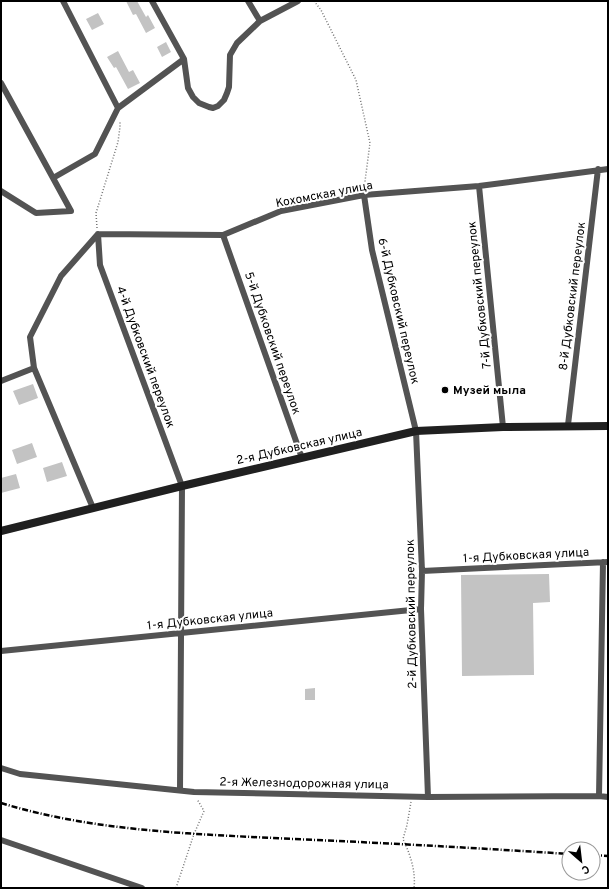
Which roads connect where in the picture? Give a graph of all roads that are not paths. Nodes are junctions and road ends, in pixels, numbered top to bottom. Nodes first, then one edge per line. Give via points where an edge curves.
1 (62, 1) edge
2 (152, 1) edge
3 (248, 1) edge
4 (298, 1) edge
5 (260, 21) junction
6 (184, 59) junction
7 (1, 83) edge
8 (118, 108) junction
9 (598, 169) junction
10 (608, 169) edge
11 (53, 178) junction
12 (478, 186) junction
13 (1, 192) edge
14 (364, 195) junction
15 (98, 234) junction
16 (223, 235) junction
17 (34, 368) junction
18 (1, 381) edge
19 (503, 426) junction
20 (568, 426) junction
21 (608, 426) edge
22 (416, 431) junction
23 (302, 458) junction
24 (182, 486) junction
25 (93, 508) junction
26 (1, 531) edge
27 (606, 562) edge
28 (422, 571) junction
29 (421, 609) junction
30 (180, 632) junction
31 (1, 651) edge
32 (1, 768) edge
33 (180, 790) junction
34 (599, 796) junction
35 (428, 797) junction
36 (608, 797) edge
37 (1, 840) edge
38 (142, 888) edge

1 - 8 street
2 - 6 street
3 - 5 street
4 - 5 street
5 - 6 street via 237,42 230,55 229,87 224,100 218,106 209,107 192,97 188,88
6 - 8 street
7 - 11 street
8 - 11 street via 95,154
9 - 10 street, Кохомская улица
9 - 12 street, Кохомская улица
9 - 20 street, 8-й Дубковский переулок
11 - 13 street via 71,211 36,213
12 - 14 street, Кохомская улица
12 - 19 street, 7-й Дубковский переулок
14 - 16 street, Кохомская улица via 281,211
14 - 22 street, 6-й Дубковский переулок via 372,250
15 - 16 street, Кохомская улица
15 - 17 street via 61,276 30,337
15 - 24 street, 4-й Дубковский переулок via 100,265
16 - 23 street, 5-й Дубковский переулок
17 - 18 street
17 - 25 street
19 - 20 main road, 2-я Дубковская улица
19 - 22 main road, 2-я Дубковская улица
20 - 21 main road, 2-я Дубковская улица
22 - 23 main road, 2-я Дубковская улица
22 - 28 street, 2-й Дубковский переулок
23 - 24 main road, 2-я Дубковская улица
24 - 25 main road, 2-я Дубковская улица
24 - 30 street
25 - 26 main road, 2-я Дубковская улица
27 - 28 street, 1-я Дубковская улица
27 - 34 street
28 - 29 street, 2-й Дубковский переулок
29 - 30 street, 1-я Дубковская улица
29 - 35 street, 2-й Дубковский переулок
30 - 31 street, 1-я Дубковская улица
30 - 33 street
32 - 33 street, 2-я Железнодорожная улица via 20,774
33 - 35 street, 2-я Железнодорожная улица
34 - 35 street, 2-я Железнодорожная улица
34 - 36 street, 2-я Железнодорожная улица
37 - 38 street

